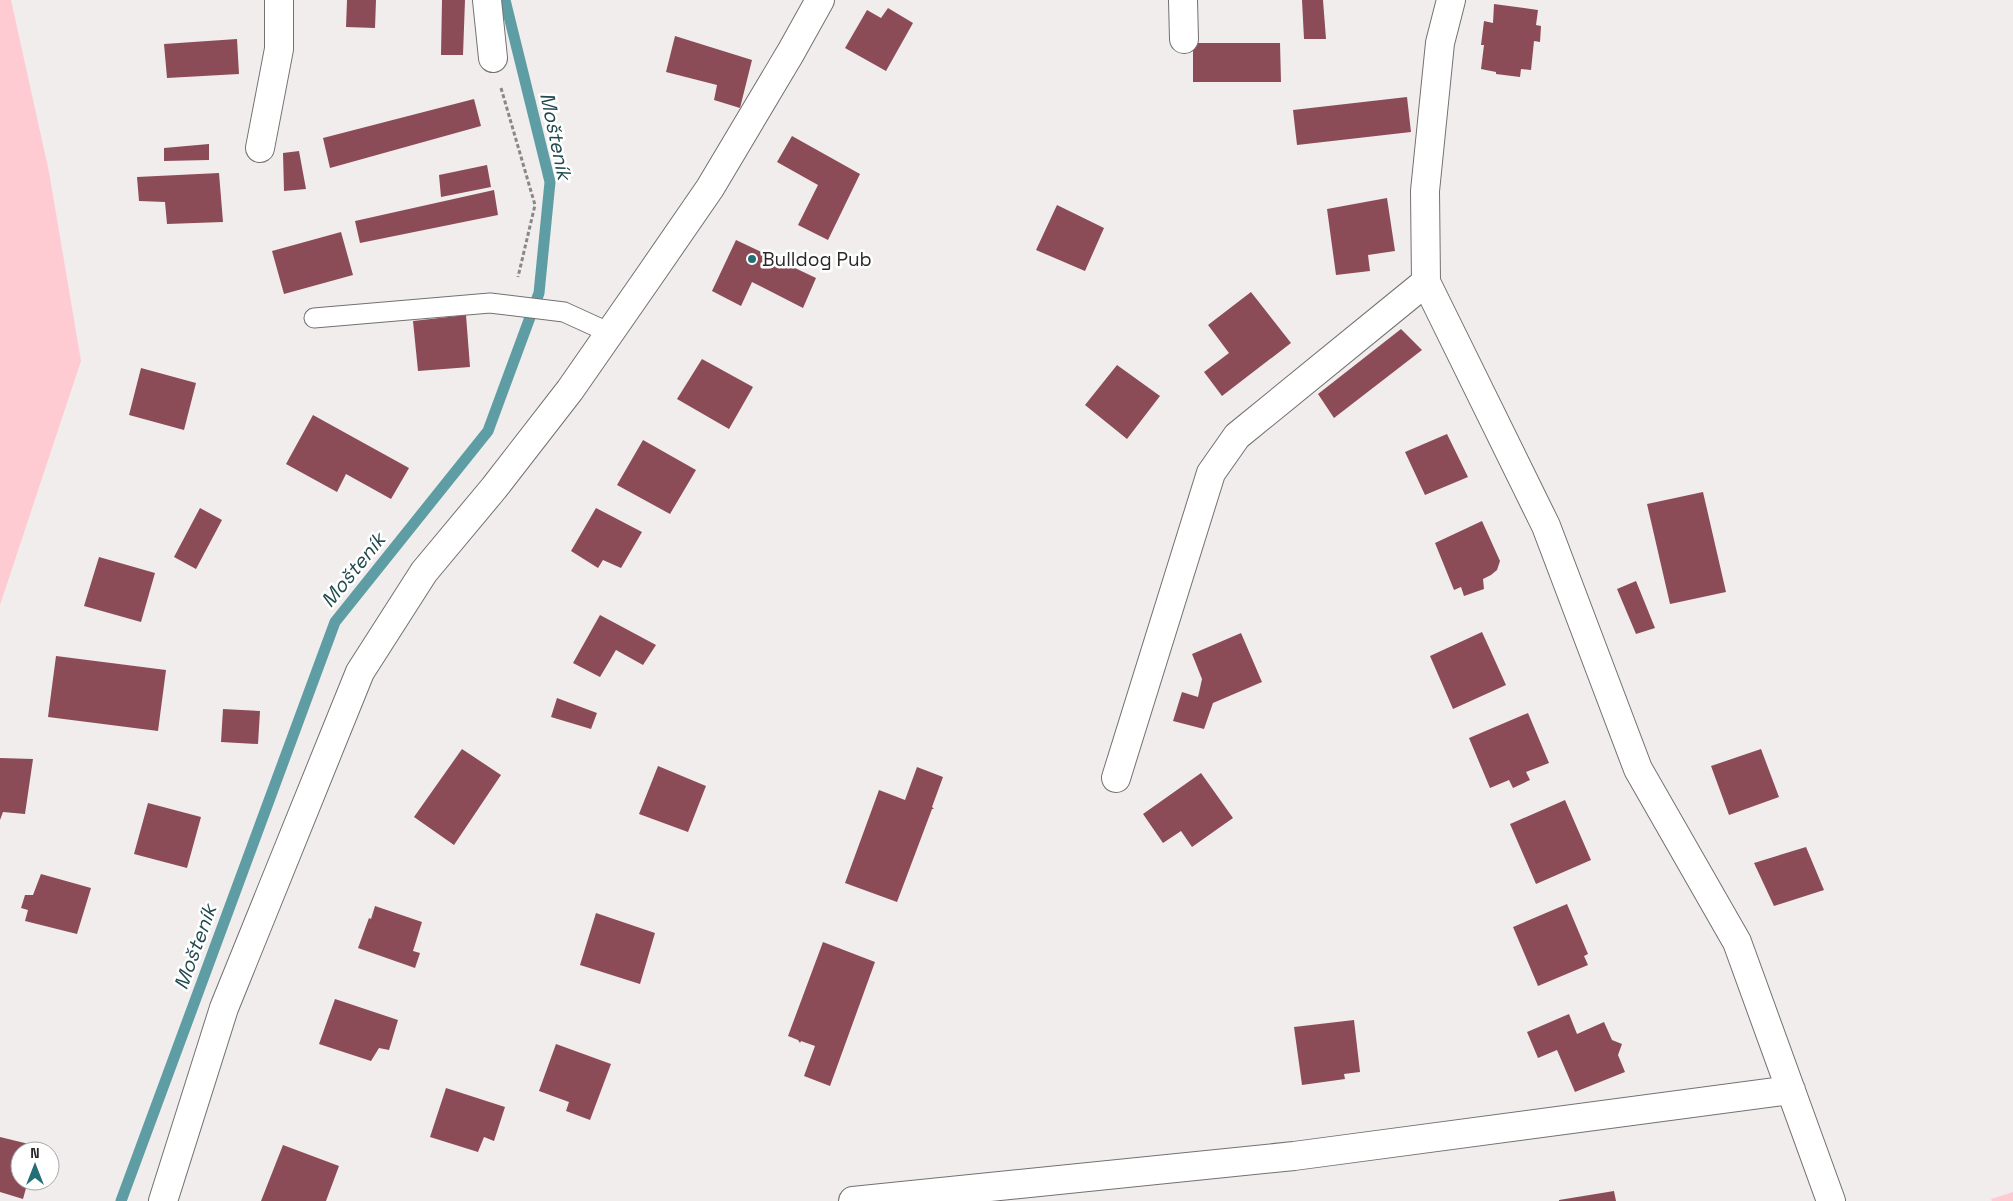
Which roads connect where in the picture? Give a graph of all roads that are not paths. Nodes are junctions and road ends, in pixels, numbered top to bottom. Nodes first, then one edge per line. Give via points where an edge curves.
1 (279, 0) edge
2 (487, 0) edge
3 (820, 0) edge
4 (1183, 0) edge
5 (1451, 0) edge
6 (1184, 39) dead end
7 (493, 58) road end
8 (260, 148) dead end
9 (1426, 282) junction
10 (314, 318) dead end
11 (610, 332) junction
12 (1116, 778) dead end
13 (1791, 1090) junction
14 (163, 1201) edge
15 (853, 1201) edge
16 (1831, 1201) edge

1 - 8 street via 279,49
2 - 7 street
3 - 11 street via 710,188
4 - 6 street
5 - 9 street via 1440,44 1425,191
9 - 12 street via 1236,436 1212,473
9 - 13 street via 1546,526 1638,769 1737,942
10 - 11 lane via 490,303 564,312
11 - 14 street via 570,390 424,572 360,672 224,1008
13 - 15 street via 1294,1156
13 - 16 street

